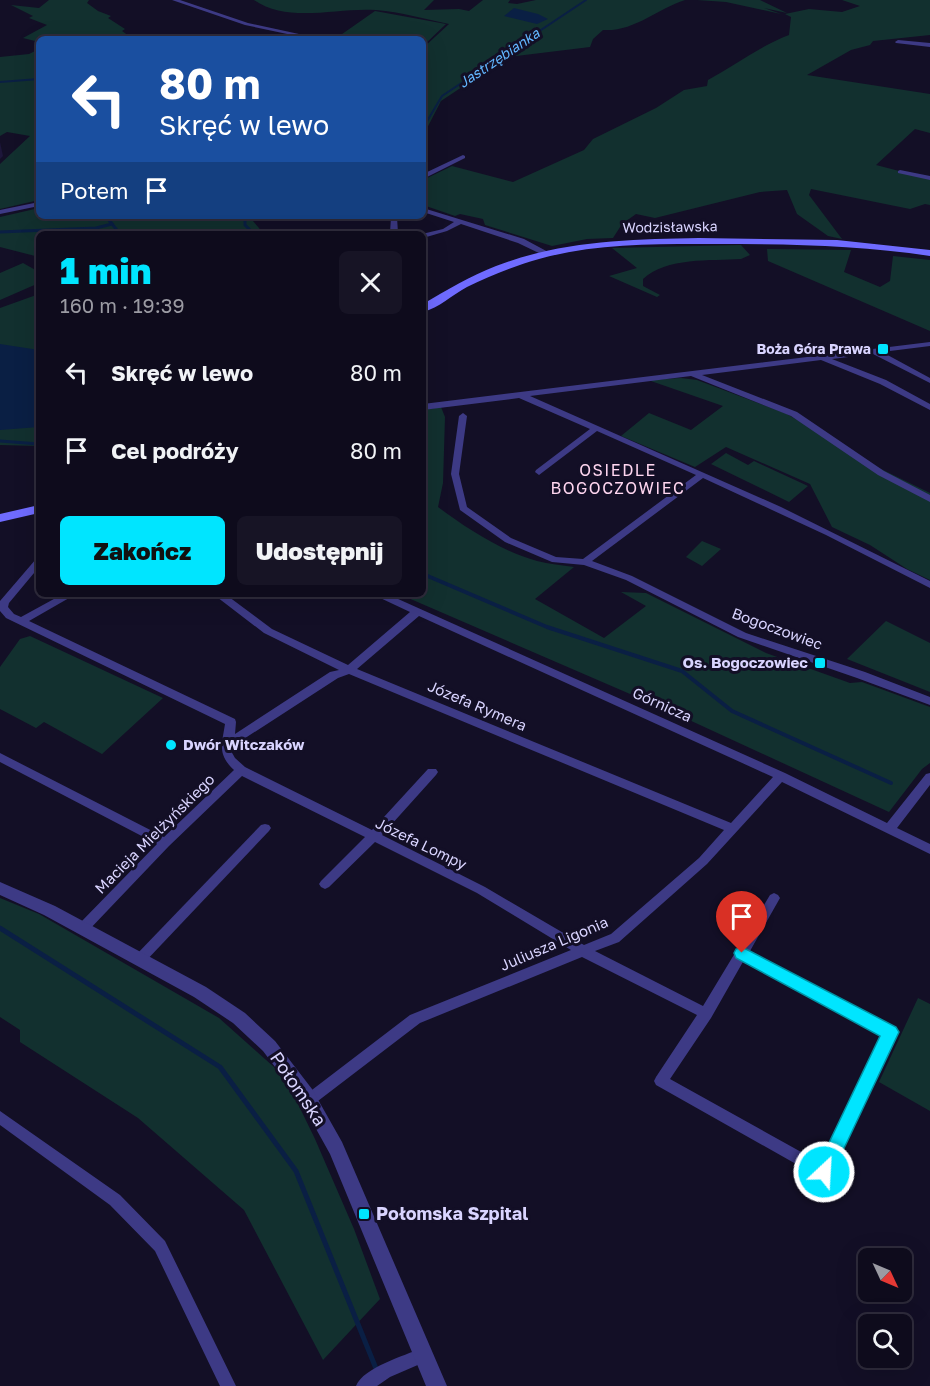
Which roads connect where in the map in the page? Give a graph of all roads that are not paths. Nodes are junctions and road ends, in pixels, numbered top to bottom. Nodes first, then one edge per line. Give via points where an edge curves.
1 (175, 0) edge
2 (305, 36) edge
3 (898, 42) dead end
4 (930, 45) edge
5 (463, 157) dead end
6 (900, 172) dead end
7 (426, 176) edge
8 (930, 178) edge
9 (36, 205) edge
10 (426, 211) edge
11 (0, 213) edge
12 (460, 222) junction
13 (426, 235) edge
14 (524, 243) junction
15 (546, 253) junction
16 (930, 253) edge
17 (534, 256) junction
18 (426, 307) edge
19 (930, 344) edge
20 (874, 350) junction
21 (821, 356) junction
22 (691, 373) junction
23 (930, 381) edge
24 (518, 394) junction
25 (426, 407) edge
26 (930, 407) edge
27 (463, 416) dead end
28 (596, 428) junction
29 (539, 472) dead end
30 (701, 476) junction
31 (930, 499) edge
32 (36, 510) edge
33 (0, 518) edge
34 (585, 562) junction
35 (36, 565) edge
36 (930, 585) edge
37 (66, 597) edge
38 (222, 597) edge
39 (386, 597) edge
40 (418, 611) junction
41 (22, 621) junction
42 (350, 670) junction
43 (930, 701) edge
44 (228, 744) junction
45 (0, 757) edge
46 (241, 770) junction
47 (432, 772) dead end
48 (781, 776) junction
49 (930, 777) edge
50 (265, 828) dead end
51 (733, 829) junction
52 (889, 829) junction
53 (373, 837) junction
54 (165, 843) junction
55 (930, 849) edge
56 (325, 884) dead end
57 (0, 888) edge
58 (774, 898) dead end
59 (83, 928) junction
60 (585, 952) junction
61 (742, 953) junction
62 (139, 960) junction
63 (706, 1014) junction
64 (309, 1100) junction
65 (0, 1117) edge
66 (422, 1356) junction
67 (228, 1386) edge
68 (364, 1386) edge
69 (437, 1386) edge

1 - 2 street via 248,24
3 - 4 street
5 - 7 street
6 - 8 street
9 - 11 street
10 - 12 street
12 - 13 street
12 - 14 street
14 - 15 street
14 - 17 street
15 - 16 main road, Wodzisławska via 639,242 795,240
15 - 17 main road, Wodzisławska
17 - 18 main road, Wodzisławska via 473,278
19 - 20 street
20 - 21 street
20 - 23 street
21 - 22 street
21 - 26 street
22 - 24 street
22 - 31 street via 794,414 881,473
24 - 25 street
24 - 28 street
27 - 34 street, Bogoczowiec via 455,474 463,508 508,540 555,560
28 - 29 street
28 - 30 street
30 - 34 street
30 - 36 street via 741,490
32 - 33 main road
34 - 43 street, Bogoczowiec via 665,594 742,635
35 - 41 street via 4,602 3,608
37 - 41 street
38 - 42 street, Józefa Rymera via 268,631
39 - 40 street, Górnicza
40 - 42 street
40 - 48 street, Górnicza
41 - 44 street via 231,722
42 - 44 street via 334,675
42 - 51 street, Józefa Rymera
44 - 46 street via 226,751
45 - 54 street
46 - 53 street, Józefa Lompy
46 - 54 street, Macieja Mielżyńskiego
47 - 53 street
48 - 51 street, Juliusza Ligonia
48 - 52 street, Górnicza
49 - 52 street
50 - 62 street
51 - 60 street, Juliusza Ligonia via 638,921 615,938
52 - 55 street, Górnicza
53 - 56 street
53 - 60 street, Józefa Lompy via 481,890
54 - 59 street, Macieja Mielżyńskiego
57 - 59 street, Połomska
58 - 61 street
59 - 62 street, Połomska
60 - 63 street, Józefa Lompy
60 - 64 street, Juliusza Ligonia via 415,1019
61 - 63 street
61 - 63 street via 890,1032 824,1172 662,1080
62 - 64 street, Połomska via 238,1016 291,1072
64 - 66 street, Połomska via 337,1150
65 - 67 street via 115,1200 160,1246
66 - 68 street via 385,1371
66 - 69 street, Połomska

